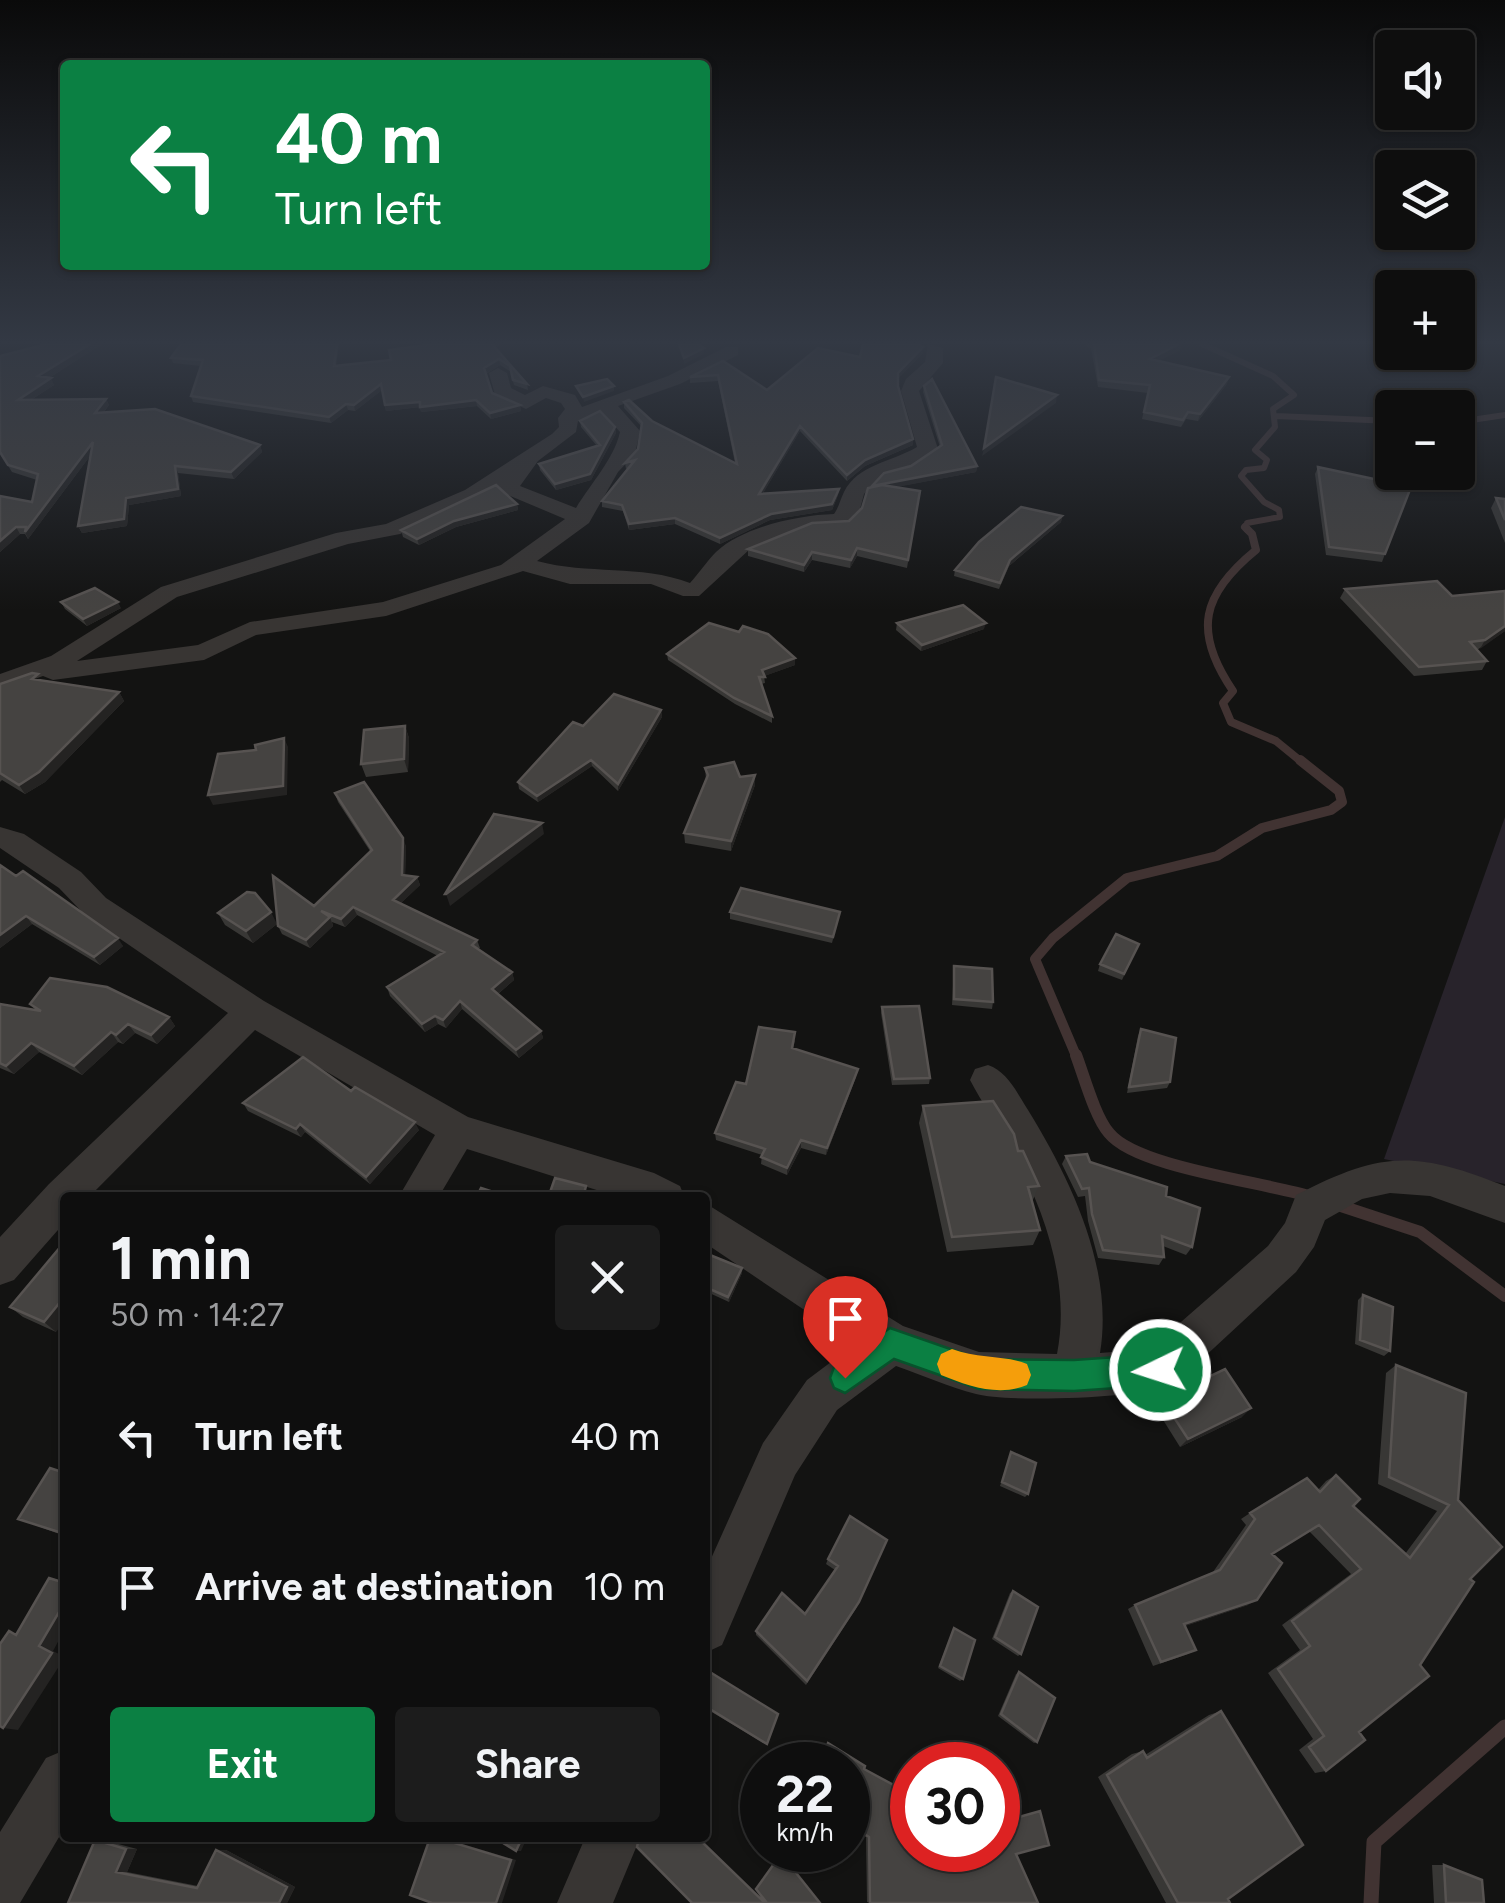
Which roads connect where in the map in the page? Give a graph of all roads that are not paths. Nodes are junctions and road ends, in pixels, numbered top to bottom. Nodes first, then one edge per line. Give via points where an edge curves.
1 (564, 433) edge
2 (630, 433) edge
3 (920, 433) edge
4 (530, 456) junction
5 (581, 518) junction
6 (520, 563) junction
7 (0, 684) edge
8 (0, 838) edge
9 (252, 1011) junction
10 (988, 1080) dead end
11 (458, 1130) junction
12 (67, 1192) edge
13 (420, 1192) edge
14 (657, 1192) edge
15 (60, 1199) edge
16 (1505, 1205) edge
17 (710, 1225) edge
18 (0, 1266) edge
19 (890, 1343) junction
20 (1074, 1376) junction
21 (710, 1616) edge
22 (60, 1784) edge
23 (611, 1842) edge
24 (0, 1884) edge
25 (585, 1903) edge

1 - 4 street
2 - 5 street via 626,454
3 - 6 street via 928,448 874,471 840,520 809,521 742,544 692,591 654,577 570,577
4 - 5 street via 508,488
4 - 7 street via 472,494 392,529 169,592 60,660
5 - 6 street
6 - 7 street via 386,609 250,629 204,652
8 - 9 street
9 - 11 street
9 - 12 street
10 - 20 street via 1034,1154 1066,1230 1082,1308
11 - 13 street
11 - 14 street
15 - 18 street
16 - 20 street via 1425,1178 1354,1184 1310,1208 1282,1259 1160,1370
17 - 19 street
19 - 20 street via 979,1374
19 - 21 street via 822,1395 778,1459
22 - 24 street
23 - 25 street

